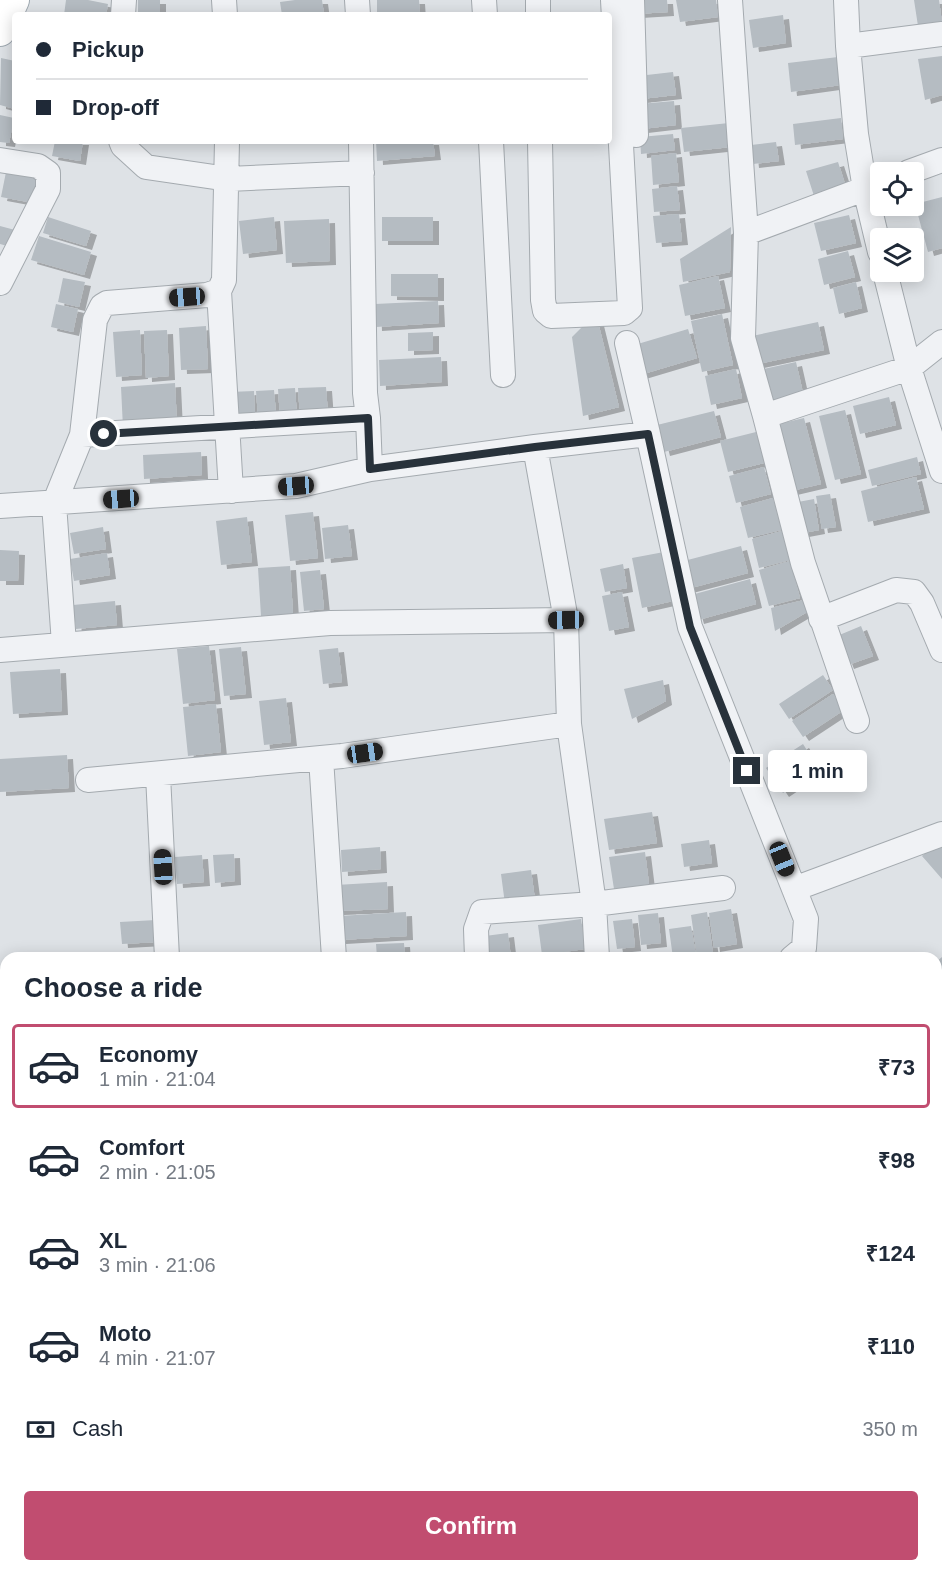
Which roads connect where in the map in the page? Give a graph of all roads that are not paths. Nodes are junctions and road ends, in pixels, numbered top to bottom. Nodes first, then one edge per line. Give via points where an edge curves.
1 (14, 0) edge
2 (613, 0) edge
3 (633, 0) edge
4 (730, 0) edge
5 (846, 0) edge
6 (0, 31) edge
7 (942, 34) edge
8 (849, 46) junction
9 (122, 144) edge
10 (227, 144) edge
11 (361, 144) edge
12 (491, 144) edge
13 (540, 144) edge
14 (0, 160) edge
15 (942, 160) edge
16 (924, 167) edge
17 (362, 173) junction
18 (870, 177) edge
19 (228, 179) junction
20 (870, 187) edge
21 (746, 233) junction
22 (639, 243) dead end
23 (888, 282) edge
24 (0, 283) edge
25 (219, 291) junction
26 (942, 342) edge
27 (627, 343) dead end
28 (909, 368) junction
29 (503, 375) dead end
30 (765, 416) junction
31 (368, 418) junction
32 (227, 427) junction
33 (648, 434) junction
34 (82, 435) junction
35 (535, 447) junction
36 (370, 469) junction
37 (942, 471) edge
38 (231, 491) junction
39 (54, 504) junction
40 (0, 506) edge
41 (821, 619) junction
42 (566, 620) junction
43 (64, 644) junction
44 (0, 650) edge
45 (942, 650) edge
46 (857, 721) dead end
47 (569, 724) junction
48 (321, 758) junction
49 (158, 775) junction
50 (88, 780) dead end
51 (940, 835) edge
52 (723, 888) dead end
53 (794, 889) junction
54 (594, 904) junction
55 (167, 952) edge
56 (334, 952) edge
57 (477, 952) edge
58 (597, 952) edge
59 (799, 952) edge

1 - 6 main road
2 - 13 street via 630,308 624,313 551,316 545,311
3 - 22 street
4 - 21 street
5 - 8 street
7 - 8 street
8 - 18 street via 856,134
9 - 19 street via 146,167
10 - 19 street
11 - 17 street
12 - 29 street
14 - 24 street via 38,166 48,173 48,189
15 - 16 street
17 - 19 street
17 - 31 street
19 - 25 street via 224,280
20 - 21 street
21 - 30 street via 744,338
23 - 28 street
25 - 32 street
25 - 34 street via 102,306 95,320
26 - 28 street
27 - 33 street
28 - 30 street
28 - 37 street
30 - 41 street
31 - 32 street
31 - 36 street
32 - 34 street
32 - 38 street
33 - 35 street
33 - 53 street via 690,627
34 - 39 street
35 - 36 street
35 - 42 street
36 - 38 street via 296,486
38 - 39 street
39 - 40 street
39 - 43 street
41 - 45 street via 896,590 914,592
41 - 46 street
42 - 43 street via 330,623
42 - 47 street
43 - 44 street
47 - 48 street
47 - 54 street
48 - 49 street
48 - 56 street
49 - 50 street
49 - 55 street
51 - 53 street
52 - 54 street
53 - 59 street via 806,919 804,948
54 - 57 street via 482,912 476,928
54 - 58 street

